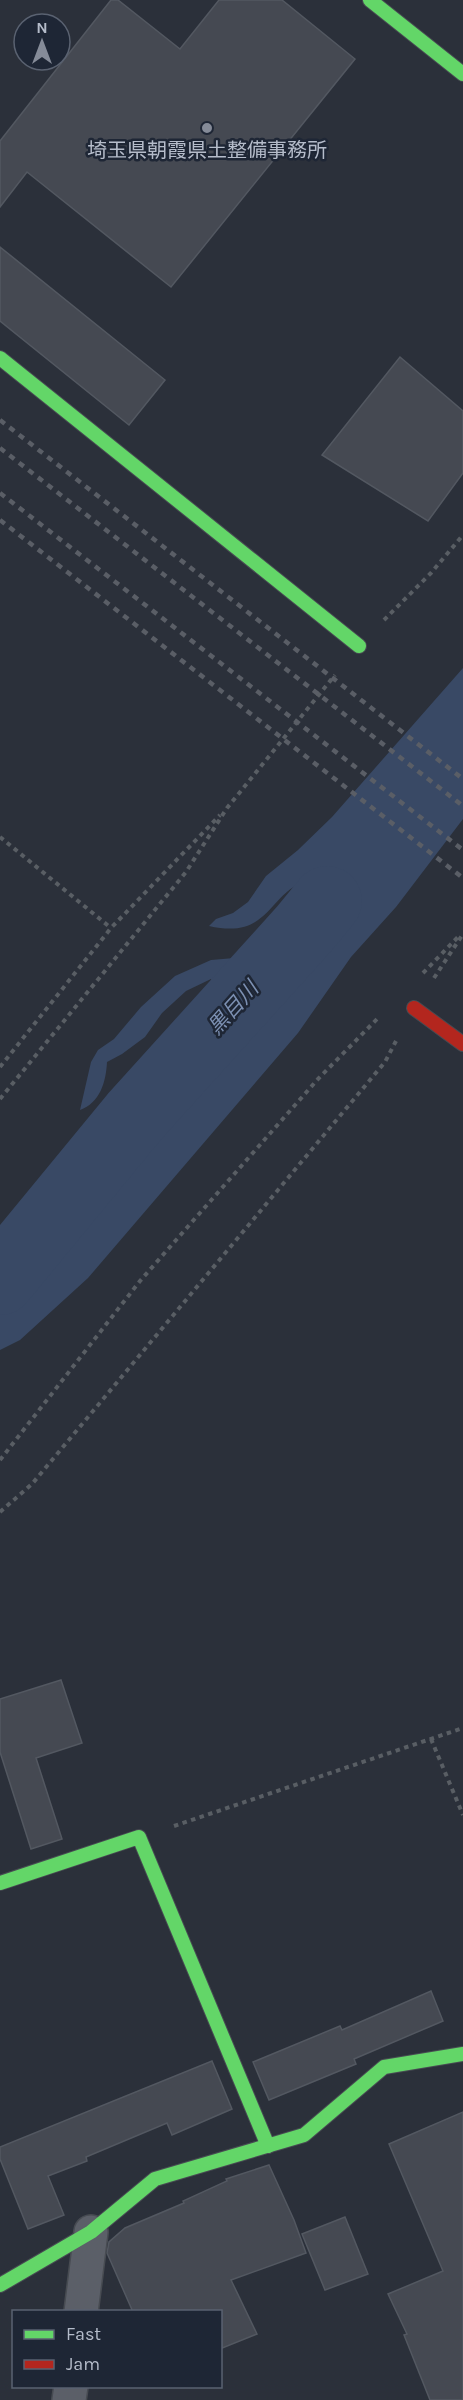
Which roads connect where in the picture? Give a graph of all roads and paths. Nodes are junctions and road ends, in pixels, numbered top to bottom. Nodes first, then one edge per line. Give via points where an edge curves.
1 (370, 0) edge
2 (463, 74) edge
3 (0, 358) edge
4 (463, 535) edge
5 (359, 646) junction
6 (227, 808) junction
7 (0, 837) edge
8 (111, 928) junction
9 (463, 933) edge
10 (423, 973) dead end
11 (414, 1008) junction
12 (382, 1014) dead end
13 (463, 1044) edge
14 (0, 1067) edge
15 (0, 1099) edge
16 (0, 1460) edge
17 (0, 1512) edge
18 (463, 1728) edge
19 (431, 1739) junction
20 (463, 1815) edge
21 (139, 1837) junction
22 (0, 1883) edge
23 (463, 2054) edge
24 (268, 2146) junction
25 (91, 2232) junction
26 (0, 2285) edge
27 (81, 2310) edge

1 - 2 street
3 - 5 street
4 - 5 path
5 - 6 path
6 - 8 path
6 - 15 path via 186,872
7 - 8 path
8 - 14 path
9 - 10 path
9 - 11 path
11 - 13 street
11 - 17 path via 385,1062 32,1484
12 - 16 path via 318,1079 140,1281
18 - 19 path
19 - 20 path
19 - 21 path
21 - 22 street
21 - 24 street
23 - 24 street via 384,2067 304,2135
24 - 25 street via 155,2179
25 - 26 street
25 - 27 street

